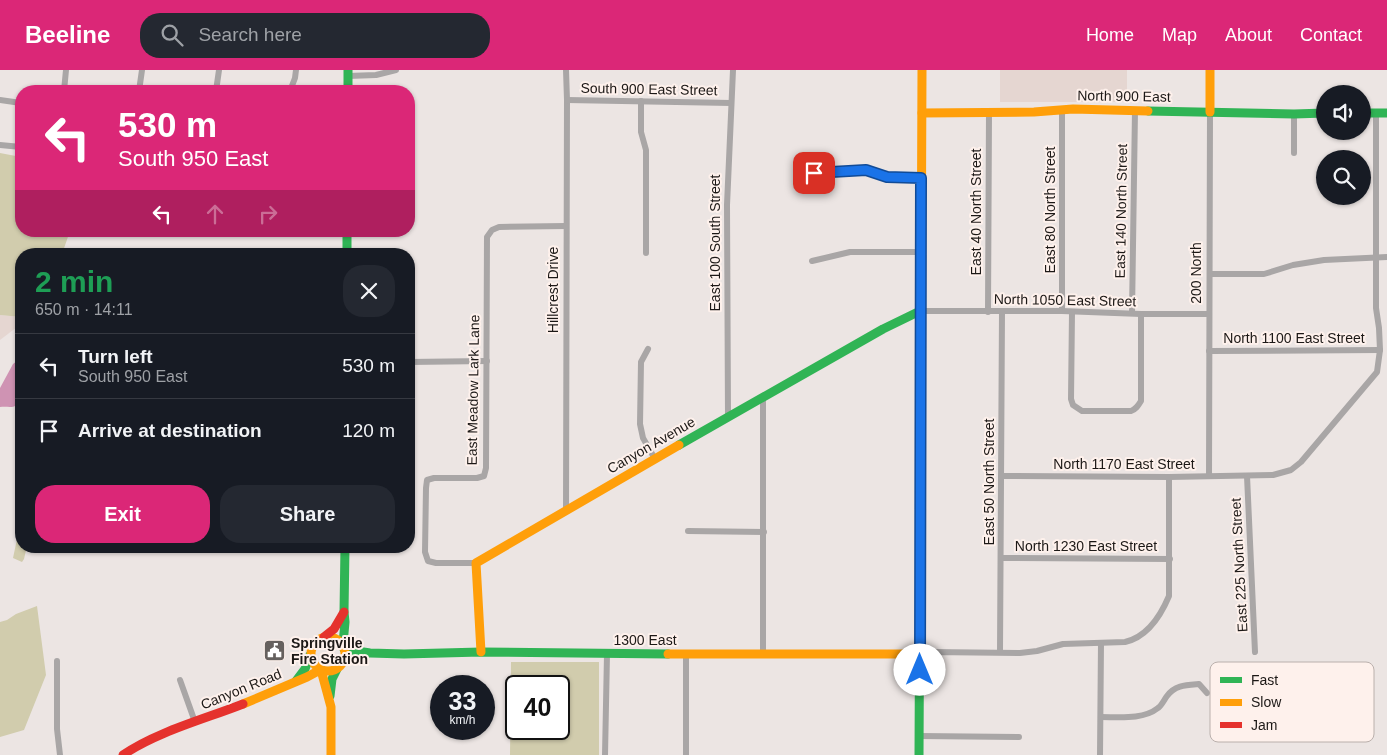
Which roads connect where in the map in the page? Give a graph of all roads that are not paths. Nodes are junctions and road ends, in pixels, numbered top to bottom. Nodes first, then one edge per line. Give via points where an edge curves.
1 (66, 70) edge
2 (142, 70) edge
3 (219, 70) edge
4 (296, 70) edge
5 (396, 70) edge
6 (566, 70) edge
7 (733, 70) edge
8 (922, 70) edge
9 (1210, 70) edge
10 (348, 73) edge
11 (65, 85) edge
12 (140, 85) edge
13 (217, 85) edge
14 (292, 85) edge
15 (0, 100) edge
16 (567, 100) junction
17 (641, 101) junction
18 (15, 102) edge
19 (731, 103) junction
20 (1062, 109) junction
21 (1135, 110) junction
22 (922, 112) junction
23 (1210, 112) junction
24 (1371, 112) edge
25 (1376, 112) junction
26 (989, 113) junction
27 (1316, 113) edge
28 (1387, 113) edge
29 (1294, 114) junction
30 (0, 145) edge
31 (15, 146) edge
32 (1294, 153) dead end
33 (814, 173) dead end
34 (921, 178) junction
35 (566, 226) junction
36 (921, 252) junction
37 (646, 253) dead end
38 (1377, 257) junction
39 (1387, 257) edge
40 (812, 262) dead end
41 (1210, 274) junction
42 (920, 311) junction
43 (1062, 311) junction
44 (988, 312) junction
45 (1002, 312) junction
46 (1072, 312) junction
47 (1132, 313) junction
48 (1141, 314) junction
49 (1209, 314) junction
50 (648, 349) dead end
51 (1380, 350) junction
52 (1209, 351) junction
53 (487, 361) junction
54 (415, 362) edge
55 (763, 398) junction
56 (728, 417) junction
57 (655, 460) junction
58 (1001, 476) junction
59 (1209, 476) junction
60 (1247, 476) junction
61 (1169, 477) junction
62 (566, 511) junction
63 (688, 531) dead end
64 (764, 532) junction
65 (345, 553) edge
66 (1001, 558) junction
67 (1170, 559) junction
68 (476, 563) junction
69 (344, 612) junction
70 (324, 637) junction
71 (1100, 643) junction
72 (343, 646) junction
73 (481, 652) junction
74 (1000, 652) junction
75 (1255, 652) dead end
76 (370, 653) junction
77 (310, 654) junction
78 (606, 654) junction
79 (686, 654) junction
80 (763, 654) junction
81 (920, 654) junction
82 (57, 661) dead end
83 (338, 668) junction
84 (320, 670) junction
85 (180, 680) dead end
86 (299, 680) junction
87 (326, 689) junction
88 (1207, 692) dead end
89 (330, 699) junction
90 (1100, 717) junction
91 (195, 722) junction
92 (919, 736) junction
93 (1019, 738) dead end
94 (60, 755) edge
95 (123, 755) edge
96 (331, 755) edge
97 (605, 755) edge
98 (686, 755) edge
99 (919, 755) edge
100 (1100, 755) edge

1 - 11 street
2 - 12 street
3 - 13 street
4 - 14 street
5 - 10 street via 376,75
6 - 16 street, Hillcrest Drive
7 - 19 street, East 100 South Street
8 - 22 street
9 - 23 street, 200 North
15 - 18 street
16 - 17 street, South 900 East Street
16 - 35 street, Hillcrest Drive
17 - 19 street, South 900 East Street
17 - 37 street via 640,132 646,150
19 - 56 street, East 100 South Street via 727,205
20 - 21 street, North 900 East
20 - 26 street, North 900 East
20 - 43 street, East 80 North Street
21 - 23 street, North 900 East
21 - 47 street, East 140 North Street
22 - 26 street, North 900 East
22 - 34 street
23 - 29 street, North 900 East
23 - 41 street, 200 North
24 - 25 street
25 - 28 street
25 - 38 street, North 1170 East Street
26 - 44 street, East 40 North Street
27 - 29 street, North 900 East
29 - 32 street
30 - 31 street
33 - 34 street via 866,170 887,177
34 - 36 street
35 - 53 street, East Meadow Lark Lane via 499,227 492,230 487,238
35 - 62 street, Hillcrest Drive
36 - 40 street via 850,252
36 - 42 street
38 - 39 street
38 - 41 street via 1324,260 1264,274
38 - 51 street, North 1170 East Street via 1376,308
41 - 49 street, 200 North
42 - 44 street, North 1050 East Street
42 - 55 street, Canyon Avenue
42 - 81 street
43 - 45 street, North 1050 East Street
43 - 46 street, North 1050 East Street
44 - 45 street, North 1050 East Street
45 - 58 street, East 50 North Street
46 - 47 street, North 1050 East Street
46 - 48 street via 1071,399 1073,405 1082,411 1130,411 1141,401
47 - 48 street, North 1050 East Street
48 - 49 street, North 1050 East Street
49 - 52 street, 200 North
50 - 57 street via 641,362 640,424
51 - 52 street, North 1100 East Street
51 - 60 street, North 1170 East Street via 1377,372 1301,462 1280,474
52 - 59 street, 200 North
53 - 54 street
53 - 68 street, East Meadow Lark Lane via 484,476 434,478 427,480 426,488 425,552 428,561
55 - 56 street, Canyon Avenue
55 - 64 street
56 - 57 street, Canyon Avenue
57 - 62 street, Canyon Avenue
58 - 61 street, North 1170 East Street
58 - 66 street, East 50 North Street
59 - 60 street, North 1170 East Street
59 - 61 street, North 1170 East Street
60 - 75 street, East 225 North Street
61 - 67 street
62 - 68 street, Canyon Avenue
63 - 64 street
64 - 80 street
65 - 69 street
66 - 67 street, North 1230 East Street
66 - 74 street, East 50 North Street
67 - 71 street via 1169,596 1155,621 1131,640
68 - 73 street
69 - 70 street via 334,629
69 - 72 street
70 - 72 street via 335,638
70 - 77 street via 313,645
71 - 74 street via 1063,644 1020,653
71 - 90 street
72 - 76 street, 1300 East
72 - 83 street via 344,660
73 - 76 street, 1300 East
73 - 78 street, 1300 East
74 - 81 street
76 - 83 street, 1300 East via 350,659
77 - 84 street
77 - 86 street, Canyon Road
78 - 79 street, 1300 East
78 - 97 street
79 - 80 street, 1300 East
79 - 98 street
80 - 81 street, 1300 East
81 - 92 street
82 - 94 street
83 - 84 street
83 - 89 street via 332,678
84 - 86 street, Canyon Road
84 - 87 street
85 - 91 street, Canyon Road
86 - 87 street via 315,682
86 - 91 street, Canyon Road
87 - 89 street
88 - 90 street via 1199,684 1180,686 1149,713
89 - 96 street
90 - 100 street
91 - 95 street, Canyon Road
92 - 93 street
92 - 99 street

